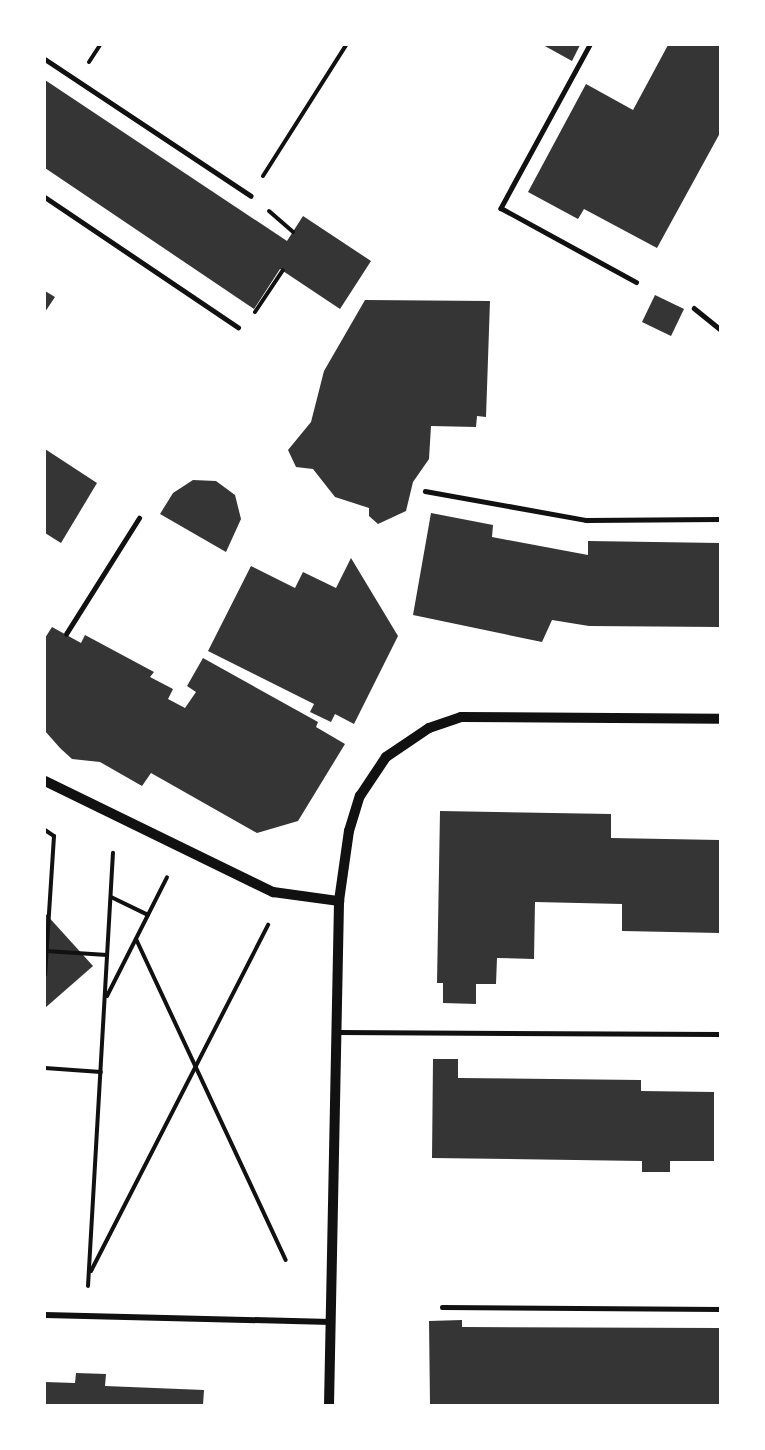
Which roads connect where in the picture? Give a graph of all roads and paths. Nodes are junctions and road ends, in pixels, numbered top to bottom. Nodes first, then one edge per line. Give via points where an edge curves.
1 (346, 45) edge
2 (590, 45) edge
3 (45, 59) edge
4 (251, 196) junction
5 (45, 197) edge
6 (293, 232) dead end
7 (283, 270) dead end
8 (636, 282) dead end
9 (694, 308) dead end
10 (235, 326) joint
11 (720, 329) edge
12 (426, 491) dead end
13 (139, 518) dead end
14 (720, 519) edge
15 (66, 634) dead end
16 (720, 719) edge
17 (45, 781) edge
18 (45, 830) edge
19 (113, 853) dead end
20 (167, 878) dead end
21 (111, 897) junction
22 (339, 901) junction
23 (148, 915) junction
24 (268, 925) dead end
25 (136, 939) junction
26 (46, 951) edge
27 (106, 955) junction
28 (45, 975) edge
29 (105, 1000) junction
30 (338, 1032) junction
31 (720, 1034) edge
32 (195, 1066) junction
33 (45, 1068) edge
34 (101, 1072) junction
35 (286, 1260) dead end
36 (89, 1275) junction
37 (88, 1286) dead end
38 (442, 1307) dead end
39 (720, 1309) edge
40 (45, 1315) edge
41 (331, 1322) junction
42 (329, 1405) edge

1 - 4 path
2 - 8 lane via 501,208
3 - 4 lane
4 - 6 path
5 - 10 lane
7 - 10 path via 254,314 244,308
9 - 11 lane
12 - 14 lane via 586,520
13 - 15 lane
16 - 22 street via 461,717 410,740 375,771 349,831
17 - 22 street via 273,892
18 - 26 path via 54,836
19 - 21 path
20 - 23 path
21 - 23 path
21 - 27 path
22 - 30 street
23 - 25 path
24 - 32 path
25 - 29 path
25 - 32 path
26 - 27 path
26 - 28 path
27 - 29 path
29 - 34 path
30 - 31 lane
30 - 41 street
32 - 35 path
32 - 36 path
33 - 34 path
34 - 36 path
36 - 37 path
38 - 39 lane
40 - 41 street
41 - 42 street

